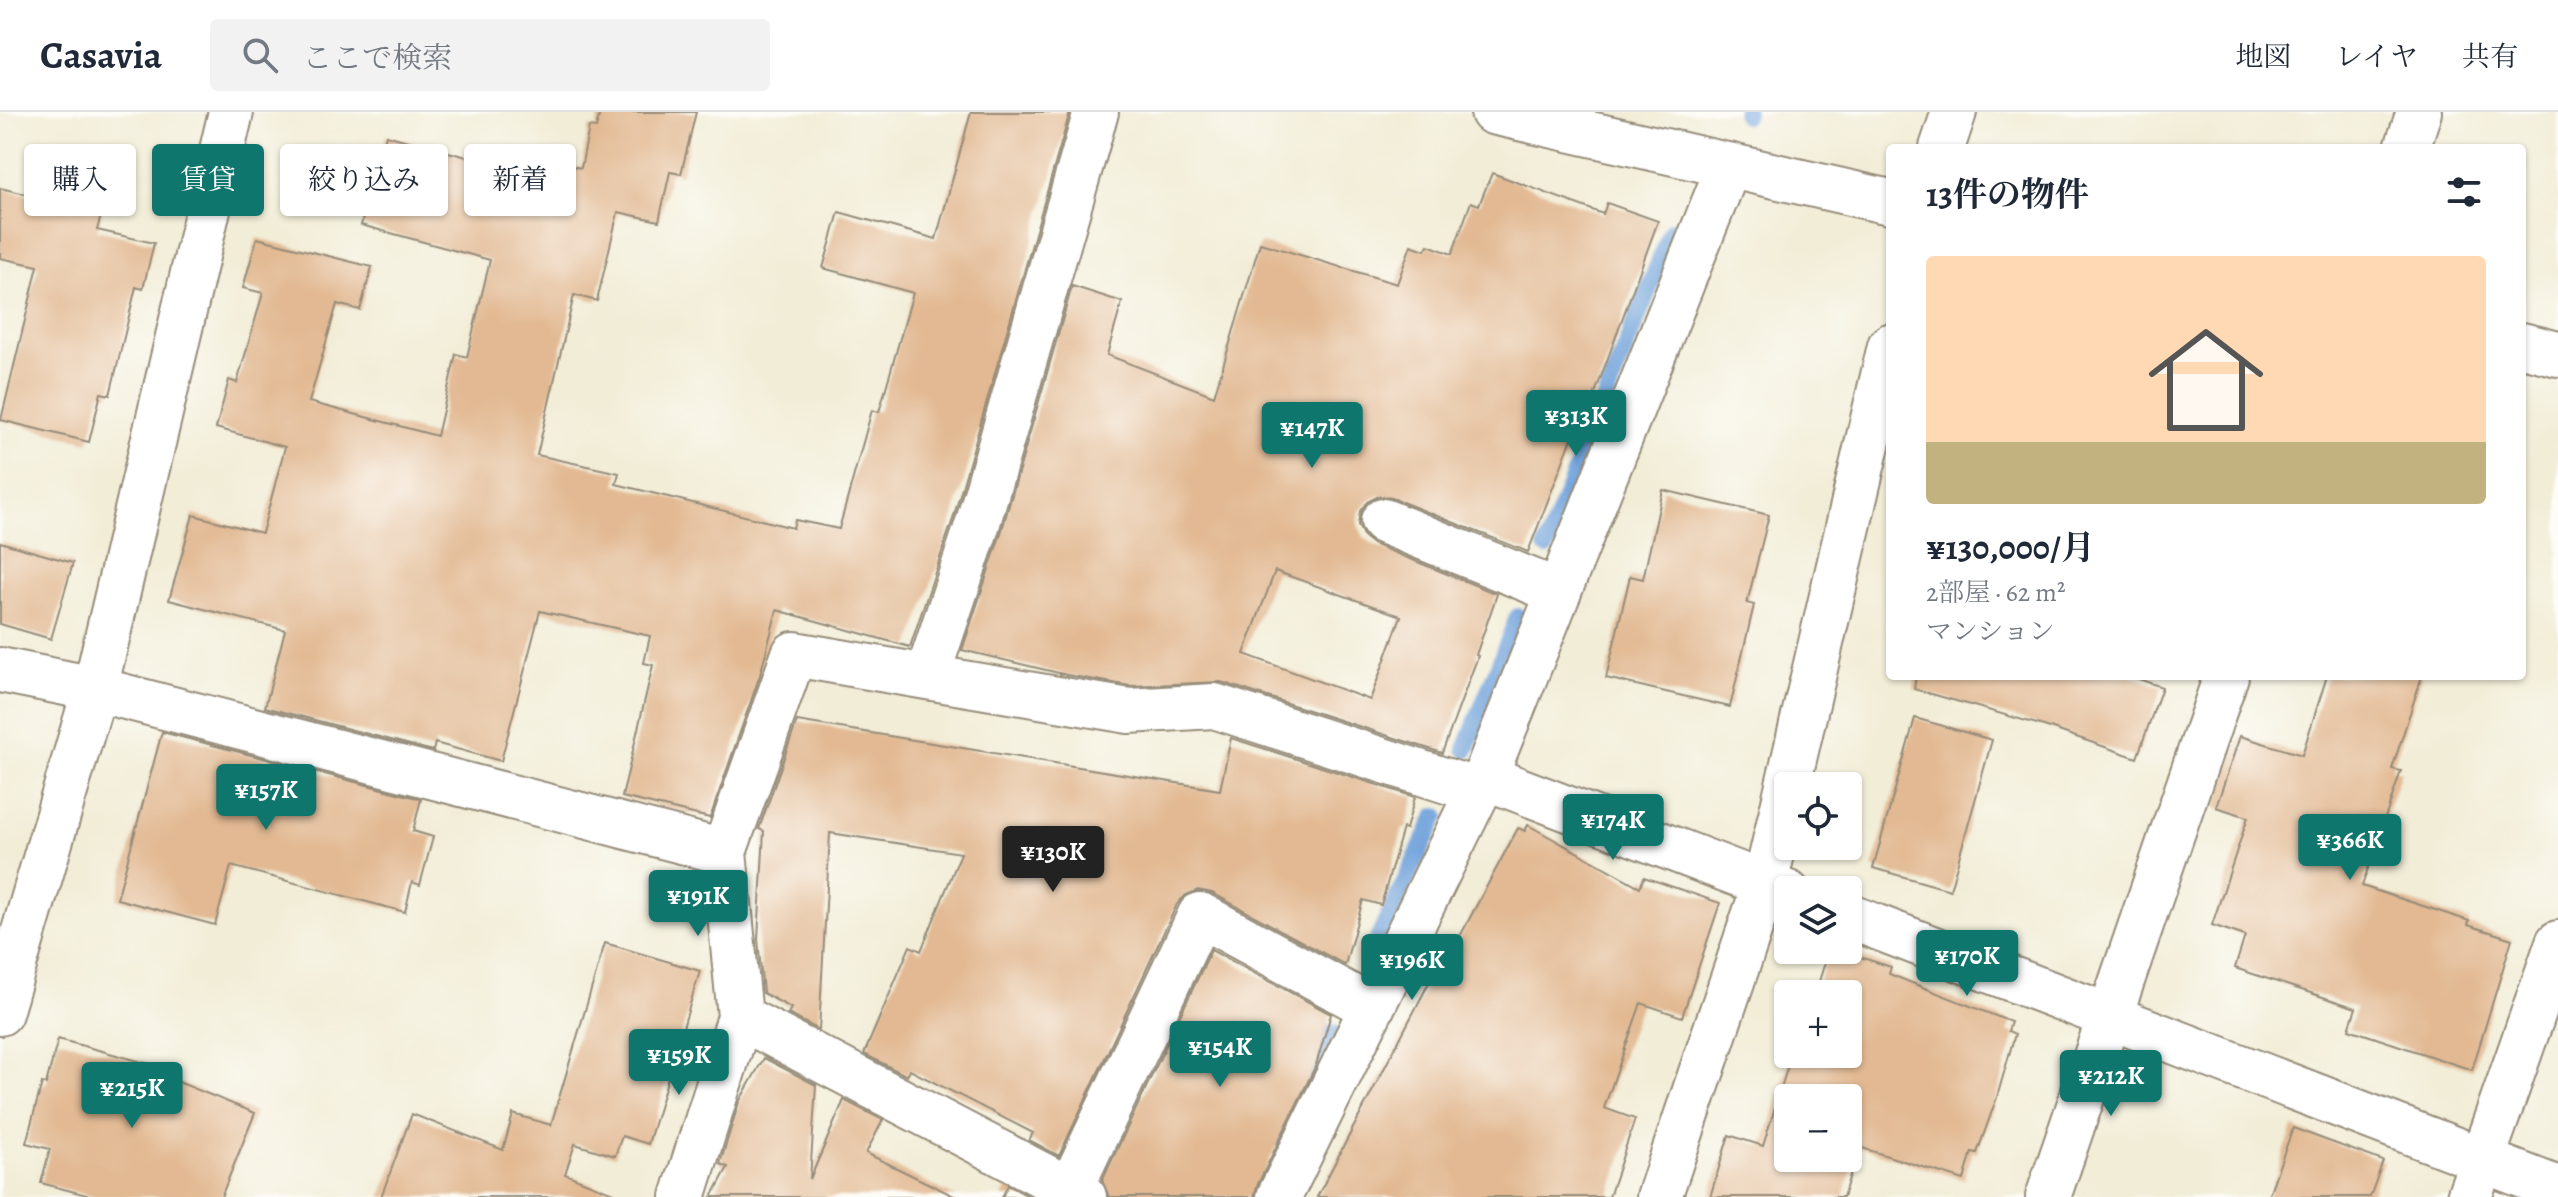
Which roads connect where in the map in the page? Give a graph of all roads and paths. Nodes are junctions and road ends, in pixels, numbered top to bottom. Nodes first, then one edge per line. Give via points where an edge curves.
1 (231, 112) edge
2 (1096, 112) edge
3 (1954, 112) edge
4 (2419, 112) edge
5 (1517, 115) edge
6 (1943, 144) edge
7 (2408, 144) edge
8 (1729, 165) junction
9 (1886, 201) edge
10 (2526, 346) edge
11 (2558, 354) edge
12 (1886, 365) edge
13 (1383, 521) dead end
14 (1559, 592) junction
15 (0, 670) edge
16 (927, 677) junction
17 (2225, 680) edge
18 (95, 689) junction
19 (1481, 784) junction
20 (724, 852) junction
21 (1780, 876) edge
22 (1774, 888) edge
23 (1774, 897) edge
24 (1862, 921) edge
25 (2558, 943) edge
26 (1372, 1008) junction
27 (0, 1013) edge
28 (740, 1017) junction
29 (2109, 1017) junction
30 (2475, 1178) edge
31 (2558, 1189) edge
32 (1077, 1193) edge
33 (683, 1197) edge
34 (1279, 1197) edge
35 (1659, 1197) edge
36 (2048, 1197) edge

1 - 18 street
2 - 16 street via 977,526
3 - 6 street
4 - 7 street
5 - 8 street
8 - 9 street
8 - 14 street
10 - 11 street
12 - 21 street
13 - 14 street
14 - 19 street
15 - 18 street
16 - 19 street via 1129,711 1214,706
16 - 20 street via 794,654
17 - 29 street
18 - 20 street
18 - 27 street
19 - 22 street
19 - 26 street
20 - 28 street
23 - 35 street
24 - 29 street
25 - 30 street
26 - 32 street via 1200,915
26 - 34 street
28 - 32 street
28 - 33 street
29 - 30 street
29 - 36 street
30 - 31 street

